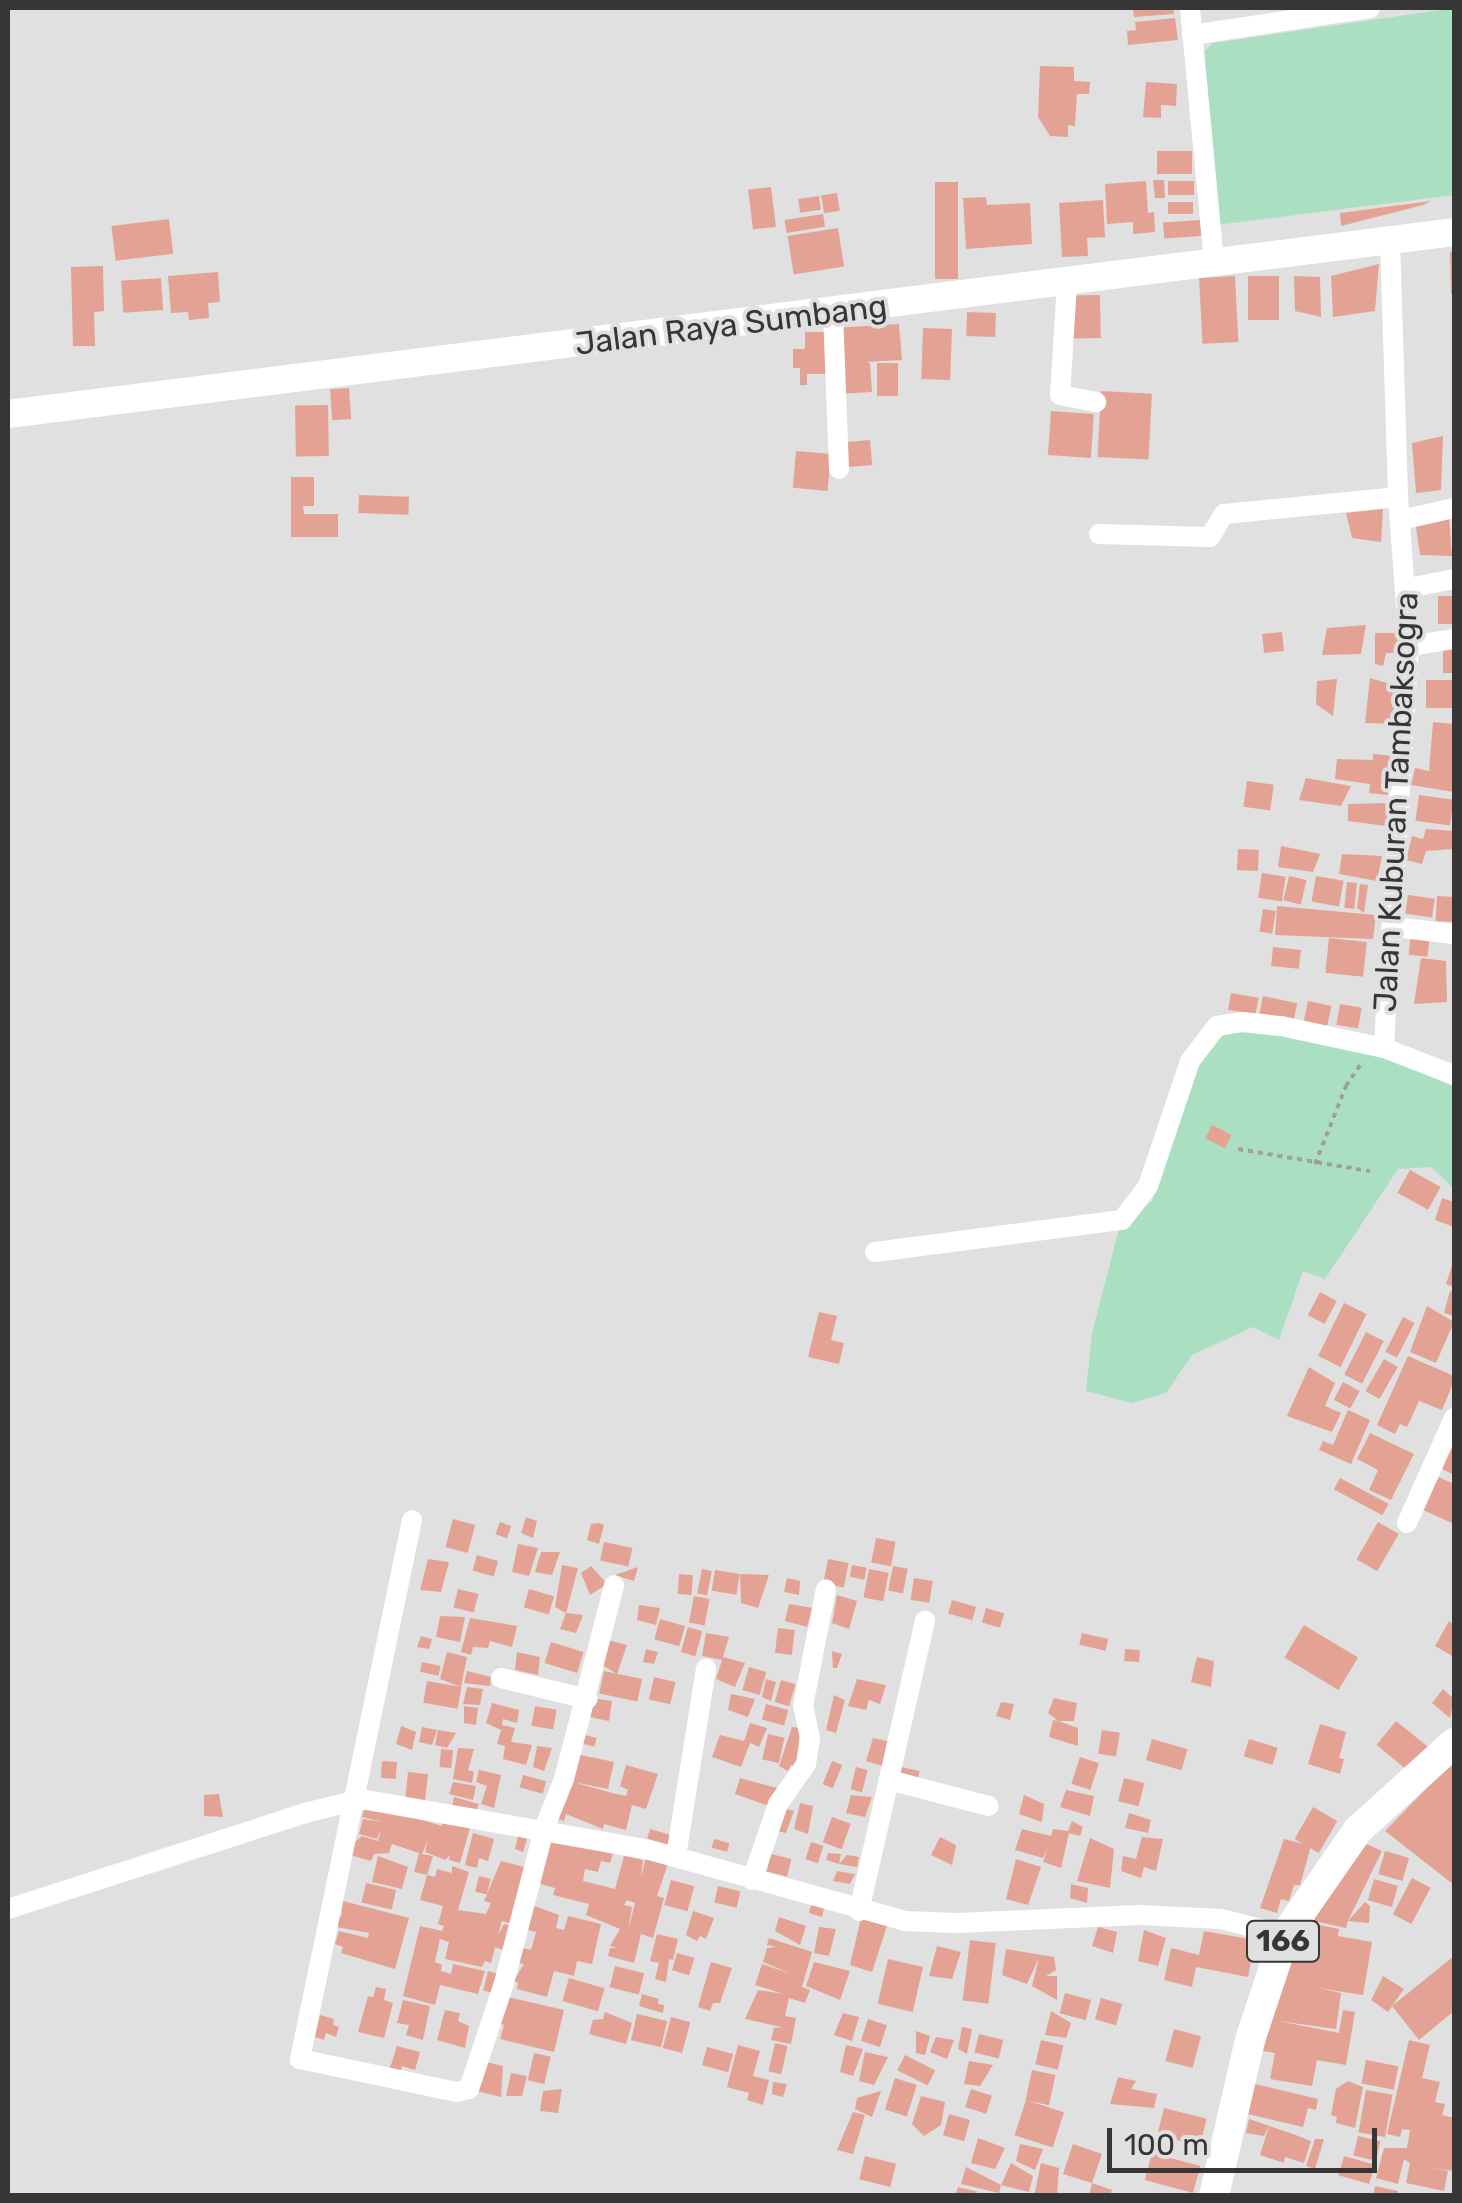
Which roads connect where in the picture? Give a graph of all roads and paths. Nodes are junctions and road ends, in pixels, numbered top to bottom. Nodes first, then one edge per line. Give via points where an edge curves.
1 (1190, 8) edge
2 (1370, 8) edge
3 (1192, 36) junction
4 (1454, 232) edge
5 (1390, 240) junction
6 (1214, 260) junction
7 (1067, 284) junction
8 (833, 312) junction
9 (1096, 402) dead end
10 (8, 414) edge
11 (839, 468) dead end
12 (1398, 497) junction
13 (1454, 508) edge
14 (1400, 520) junction
15 (1099, 534) dead end
16 (1454, 579) edge
17 (1408, 588) junction
18 (1454, 639) edge
19 (1409, 646) junction
20 (1394, 927) junction
21 (1454, 934) edge
22 (1380, 1048) junction
23 (1454, 1076) edge
24 (1238, 1149) dead end
25 (1315, 1164) junction
26 (1370, 1171) dead end
27 (875, 1252) dead end
28 (1454, 1418) edge
29 (412, 1520) dead end
30 (1407, 1523) dead end
31 (614, 1585) dead end
32 (826, 1589) dead end
33 (925, 1620) dead end
34 (706, 1668) dead end
35 (501, 1678) dead end
36 (587, 1699) junction
37 (1454, 1743) edge
38 (889, 1780) junction
39 (354, 1800) junction
40 (989, 1806) dead end
41 (544, 1829) junction
42 (676, 1856) junction
43 (752, 1880) junction
44 (8, 1908) edge
45 (859, 1911) junction
46 (1286, 1934) junction
47 (1214, 2196) edge

1 - 3 street
2 - 3 street
3 - 6 street
4 - 5 street, Jalan Raya Sumbang
5 - 6 street, Jalan Raya Sumbang
5 - 12 street, Jalan Kuburan Tambaksogra
6 - 7 street, Jalan Raya Sumbang
7 - 8 street, Jalan Raya Sumbang
7 - 9 street via 1060,395
8 - 10 street, Jalan Raya Sumbang
8 - 11 street
12 - 14 street, Jalan Kuburan Tambaksogra
12 - 15 street via 1224,514 1210,537
13 - 14 street
14 - 17 street, Jalan Kuburan Tambaksogra
16 - 17 street
17 - 19 street, Jalan Kuburan Tambaksogra
18 - 19 street
19 - 20 street, Jalan Kuburan Tambaksogra
20 - 21 street
20 - 22 street, Jalan Kuburan Tambaksogra
22 - 23 street, Jalan Kuburan Tambaksogra
22 - 25 path via 1346,1086
22 - 27 street via 1281,1026 1218,1026 1190,1061 1148,1186 1122,1220
24 - 25 path
25 - 26 path
28 - 30 street
29 - 39 street
31 - 36 street
32 - 43 street via 803,1706 810,1738 806,1764 778,1804
33 - 38 street
34 - 42 street
35 - 36 street
36 - 41 street
37 - 46 main road, 166 via 1358,1830
38 - 40 street
38 - 45 street
39 - 41 street
39 - 41 street via 300,2060 456,2092 469,2089 473,2080
39 - 44 street
41 - 42 street
42 - 43 street
43 - 45 street
45 - 46 street via 957,1924 1173,1916
46 - 47 main road, 166 via 1250,2040

